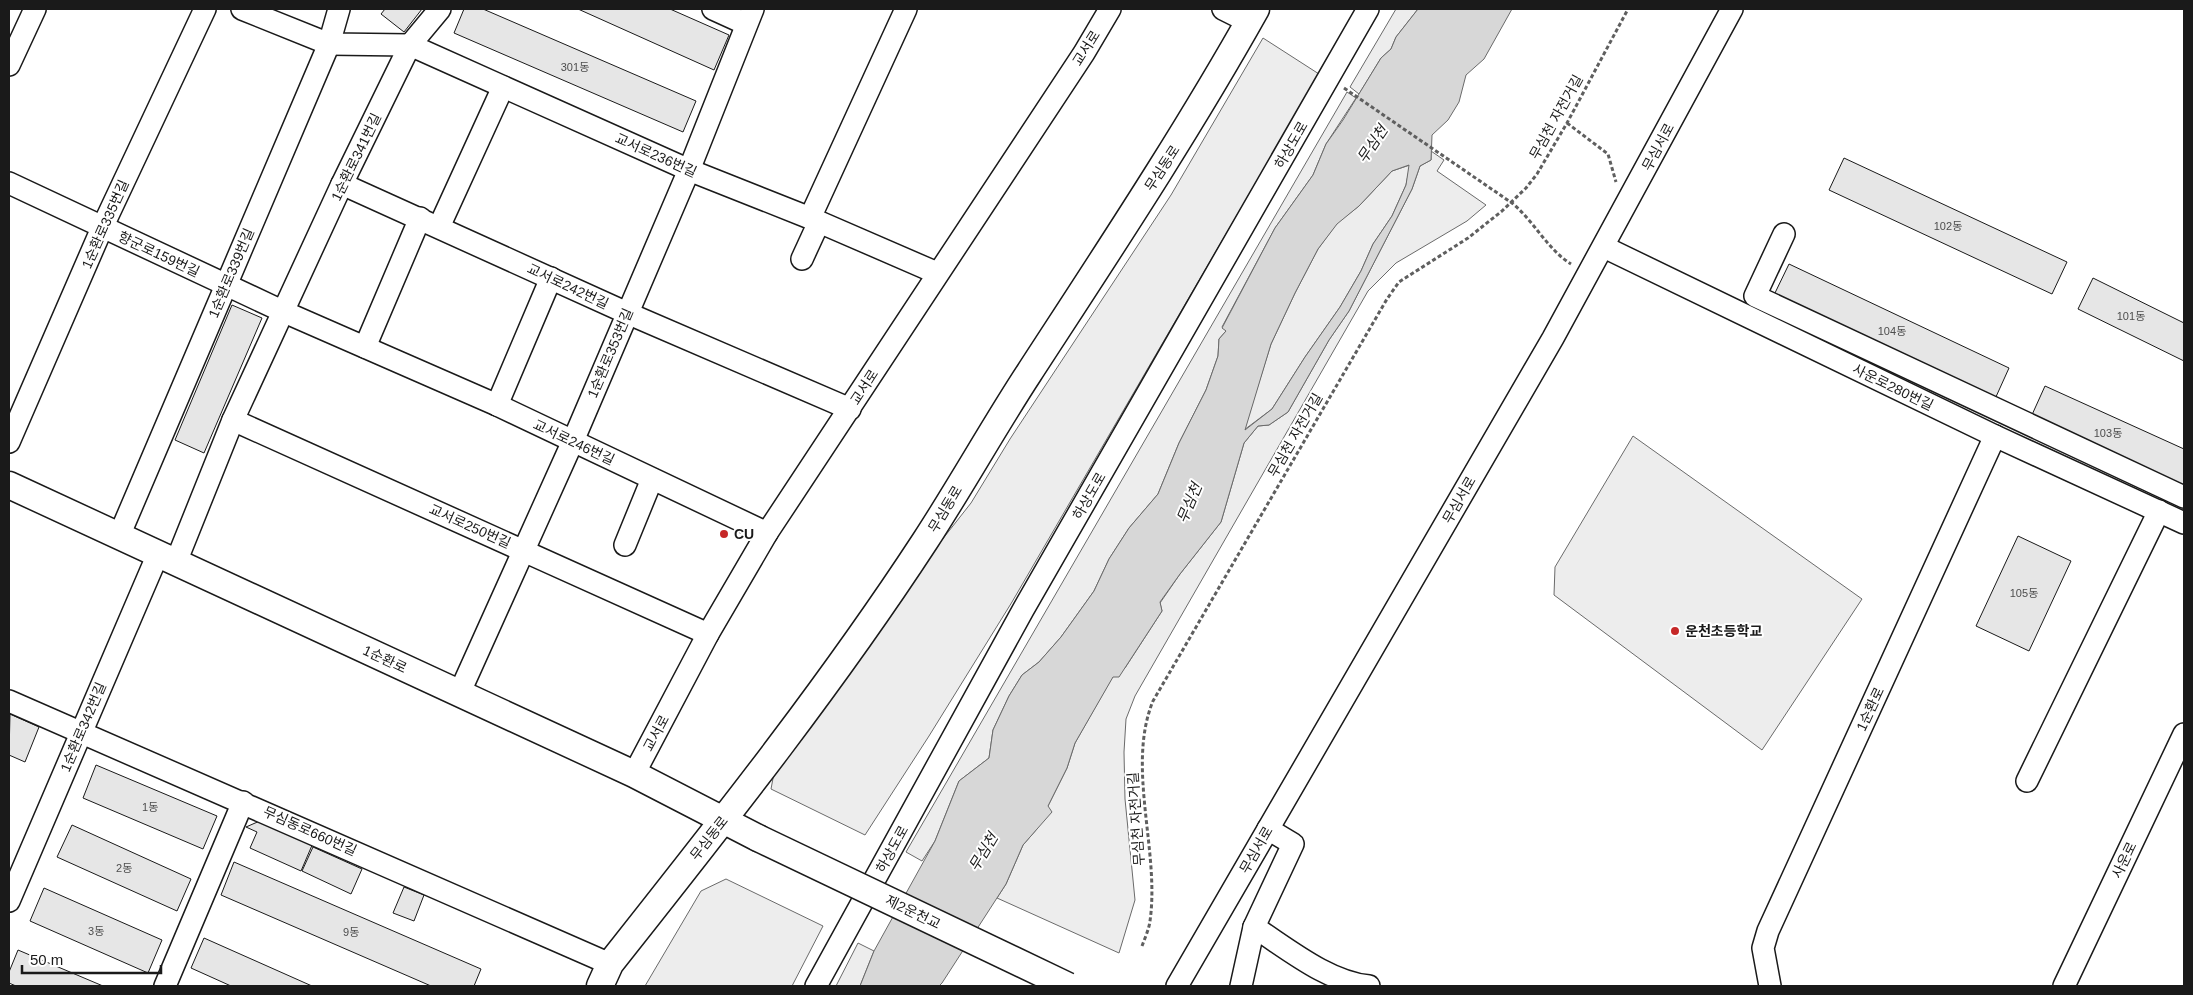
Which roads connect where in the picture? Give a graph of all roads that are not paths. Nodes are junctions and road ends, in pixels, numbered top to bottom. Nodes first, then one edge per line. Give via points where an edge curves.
1 (35, 9) edge
2 (205, 9) edge
3 (242, 9) edge
4 (340, 9) edge
5 (440, 9) edge
6 (713, 9) edge
7 (906, 9) edge
8 (1110, 9) edge
9 (1223, 9) edge
10 (1368, 9) edge
11 (1732, 9) edge
12 (1253, 15) edge
13 (749, 16) edge
14 (329, 44) junction
15 (410, 45) junction
16 (9, 65) edge
17 (503, 86) junction
18 (689, 170) junction
19 (9, 183) edge
20 (342, 184) junction
21 (420, 218) junction
22 (814, 220) junction
23 (439, 227) junction
24 (102, 228) junction
25 (1784, 234) dead end
26 (1604, 247) junction
27 (802, 259) dead end
28 (937, 273) junction
29 (551, 278) junction
30 (226, 284) junction
31 (282, 310) junction
32 (626, 313) junction
33 (365, 347) junction
34 (497, 405) junction
35 (850, 408) junction
36 (233, 420) junction
37 (1995, 436) junction
38 (573, 441) junction
39 (9, 442) edge
40 (652, 479) junction
41 (9, 485) edge
42 (2184, 497) edge
43 (2158, 511) junction
44 (2184, 523) edge
45 (767, 533) junction
46 (118, 536) junction
47 (625, 545) dead end
48 (522, 550) junction
49 (167, 558) junction
50 (708, 634) junction
51 (459, 694) junction
52 (9, 701) edge
53 (81, 732) junction
54 (2184, 734) edge
55 (634, 774) junction
56 (2027, 782) dead end
57 (243, 802) junction
58 (724, 820) junction
59 (1268, 829) junction
60 (758, 838) joint
61 (9, 901) edge
62 (1254, 927) junction
63 (605, 975) edge
64 (172, 984) edge
65 (816, 986) edge
66 (1068, 986) edge
67 (1177, 986) edge
68 (1241, 986) edge
69 (1368, 986) edge
70 (1770, 986) edge
71 (2064, 986) edge

1 - 16 street
2 - 24 street, 1순환로335번길
3 - 14 street
4 - 14 street, 1순환로339번길
5 - 15 street, 1순환로341번길
6 - 13 street
7 - 22 street
8 - 28 street, 교서로 via 1084,54
9 - 12 street
10 - 65 street, 하상도로 via 1023,610
11 - 26 street, 무심서로
12 - 58 main road, 무심동로 via 1182,137 1000,417 926,540 847,654
13 - 18 street, 1순환로353번길
14 - 15 street
14 - 30 street, 1순환로339번길
15 - 17 street, 교서로236번길
15 - 20 street, 1순환로341번길
17 - 18 street, 교서로236번길
17 - 23 street
18 - 22 street, 교서로236번길
18 - 32 street, 1순환로353번길
19 - 24 street, 향군로159번길
20 - 21 street, 교서로242번길
20 - 31 street, 1순환로341번길
21 - 23 street, 교서로242번길
21 - 33 street
22 - 27 street
22 - 28 street, 교서로236번길
23 - 29 street, 교서로242번길
24 - 30 street, 향군로159번길
24 - 39 street, 1순환로335번길
25 - 42 street via 1755,296
26 - 37 street, 사운로280번길
26 - 59 street, 무심서로
28 - 35 street, 교서로
29 - 32 street, 교서로242번길
29 - 34 street
30 - 31 street, 향군로159번길
30 - 46 street, 1순환로339번길
31 - 33 street, 교서로246번길
31 - 36 street, 1순환로341번길
32 - 35 street, 교서로242번길
32 - 38 street, 1순환로353번길
33 - 34 street, 교서로246번길
34 - 38 street, 교서로246번길
35 - 45 street, 교서로
36 - 48 street, 교서로250번길
36 - 49 street, 1순환로342번길
37 - 43 street, 사운로280번길
37 - 70 street, 1순환로 via 1768,931 1763,948
38 - 40 street, 교서로246번길
38 - 48 street, 1순환로353번길
40 - 45 street, 교서로246번길
40 - 47 street
41 - 46 main road, 1순환로
43 - 44 street, 사운로280번길
43 - 56 street
45 - 50 street, 교서로
46 - 49 main road, 1순환로
48 - 50 street, 교서로250번길
48 - 51 street, 1순환로353번길
49 - 51 main road, 1순환로
49 - 53 street, 1순환로342번길
50 - 55 street, 교서로
51 - 55 main road, 1순환로
52 - 53 street, 무심동로660번길
53 - 57 street, 무심동로660번길
53 - 61 street, 1순환로342번길
54 - 71 street, 사운로
55 - 58 main road, 1순환로
57 - 63 street, 무심동로660번길
57 - 64 street
58 - 60 main road, 1순환로
58 - 63 main road, 무심동로
59 - 62 street via 1293,844
59 - 67 street, 무심서로
60 - 66 main road, 제2운천교, bridge
62 - 68 street
62 - 69 street via 1332,977 1351,985

